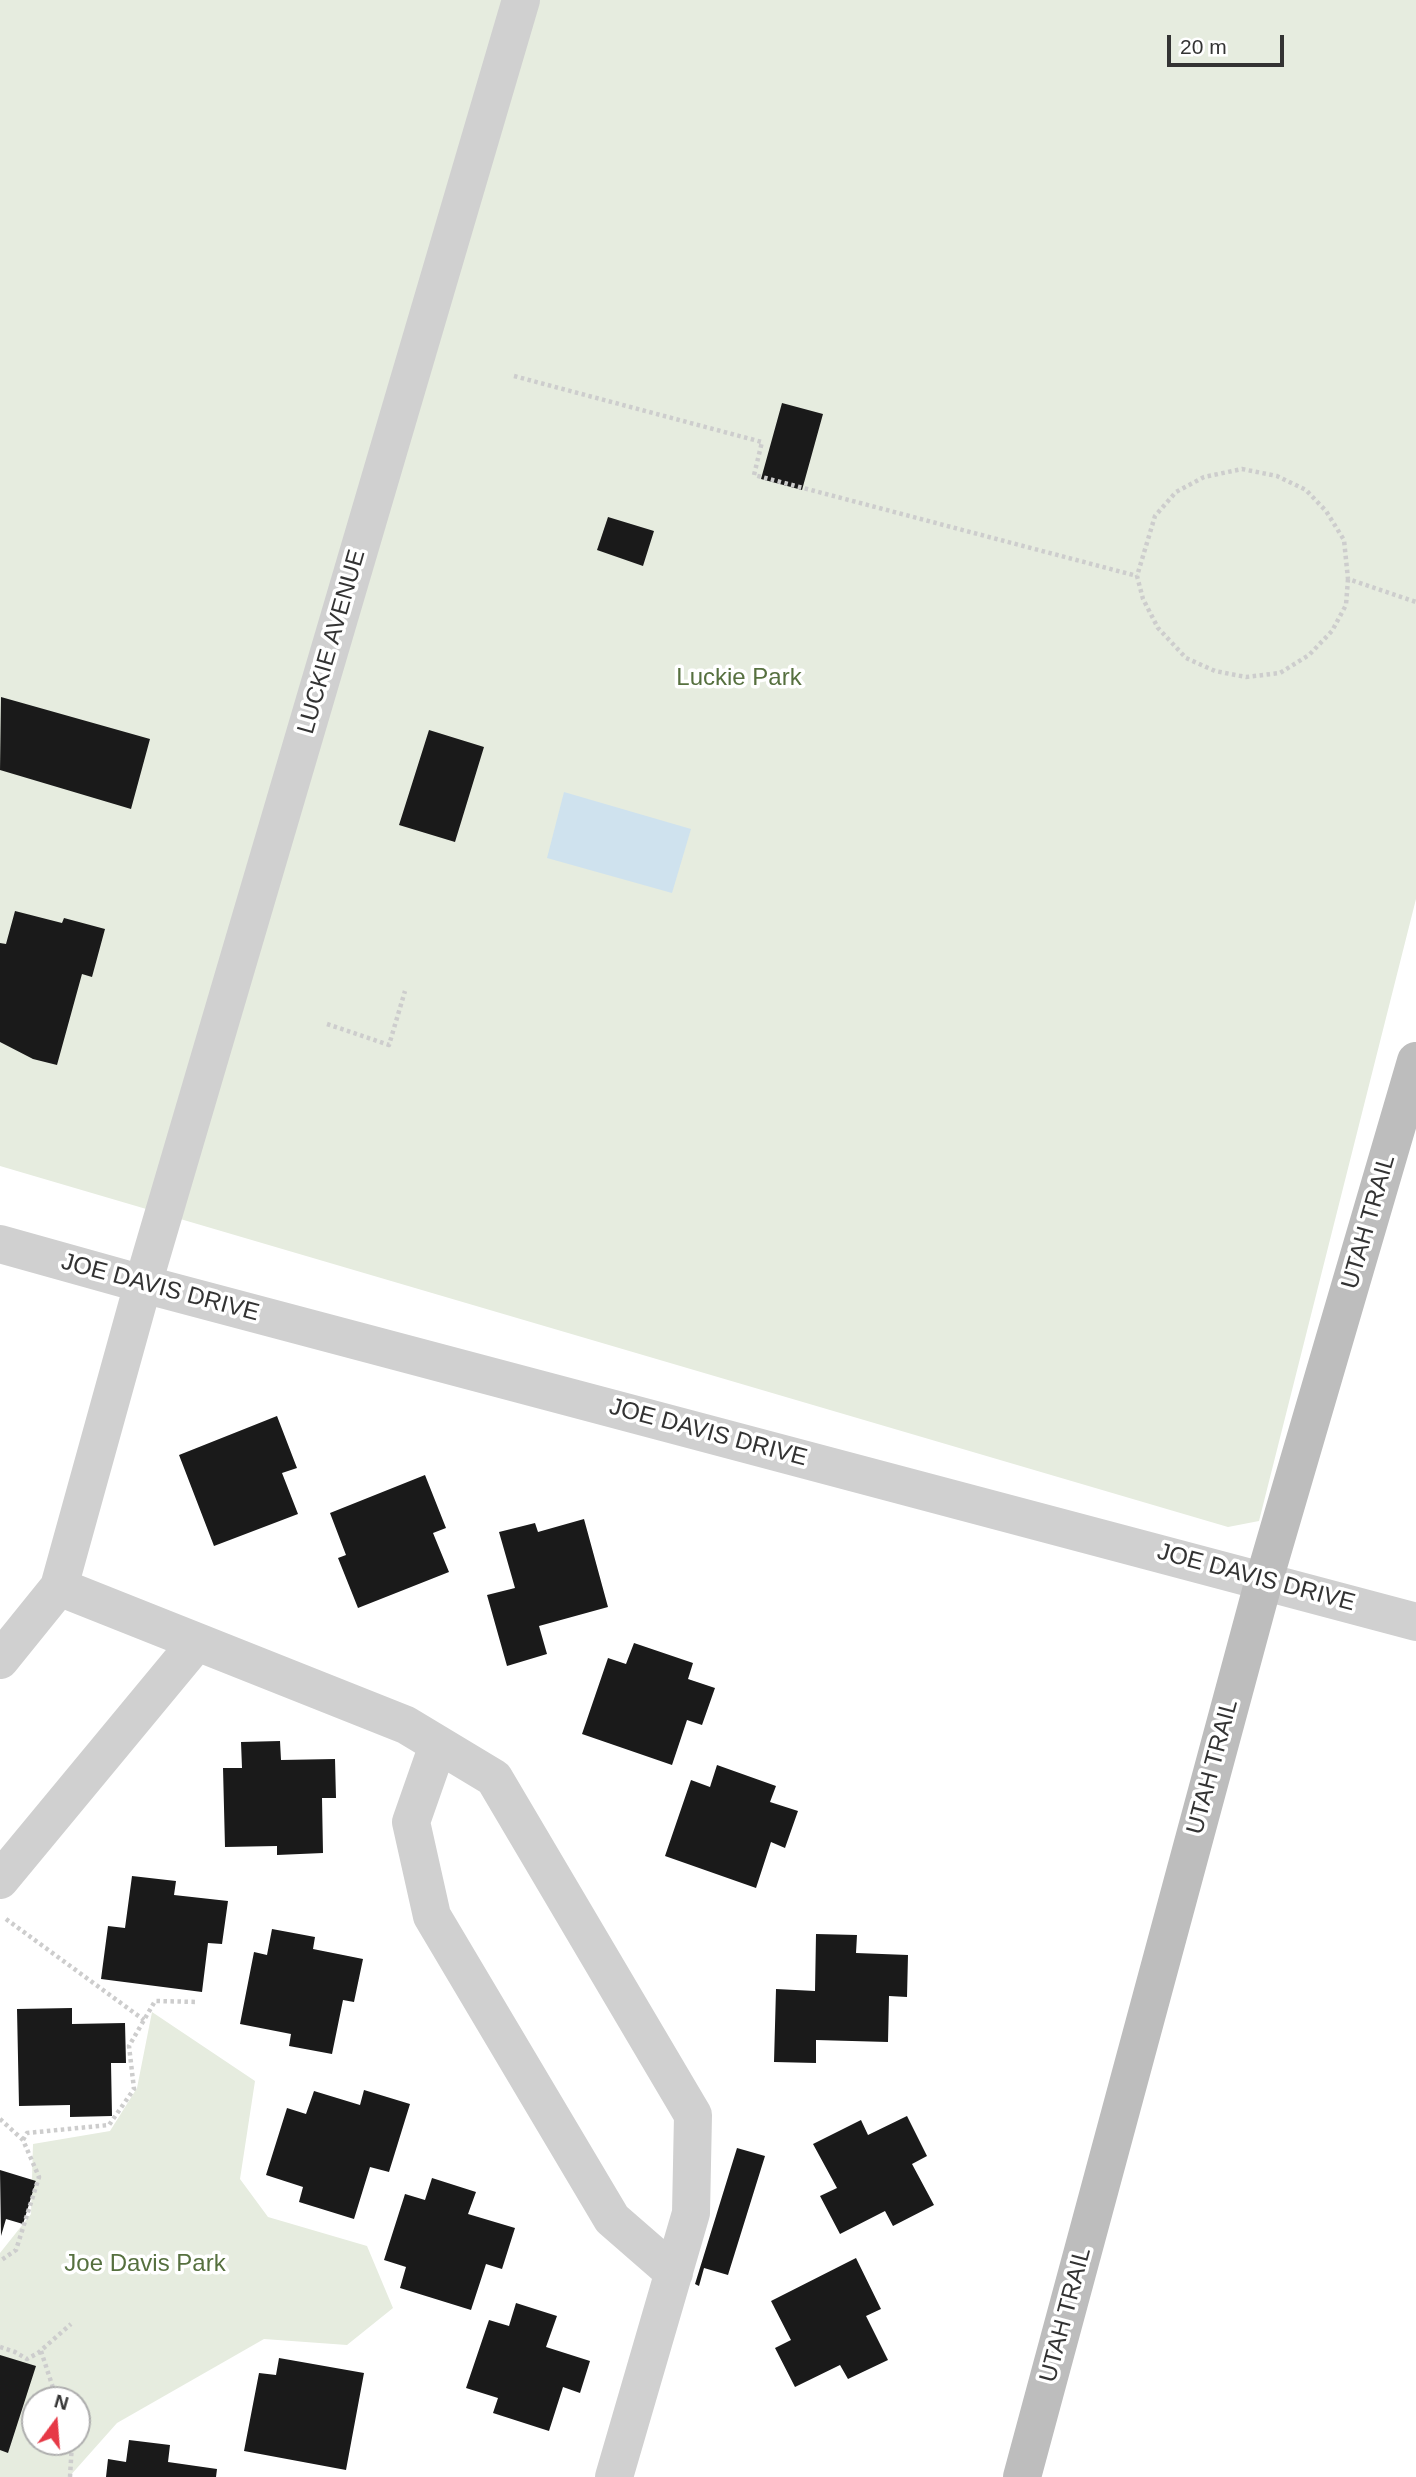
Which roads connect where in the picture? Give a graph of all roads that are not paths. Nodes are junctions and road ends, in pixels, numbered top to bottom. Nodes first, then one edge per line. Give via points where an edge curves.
1 (521, 0) edge
2 (1416, 1061) edge
3 (0, 1244) edge
4 (143, 1284) junction
5 (1264, 1580) junction
6 (59, 1587) junction
7 (1416, 1622) edge
8 (197, 1642) junction
9 (0, 1660) edge
10 (438, 1745) junction
11 (0, 1880) edge
12 (674, 2273) junction
13 (614, 2477) edge
14 (1022, 2477) edge

1 - 4 street, LUCKIE AVENUE
2 - 5 main road, UTAH TRAIL
3 - 4 street, JOE DAVIS DRIVE
4 - 5 street, JOE DAVIS DRIVE
4 - 6 street, LUCKIE AVENUE
5 - 7 street, JOE DAVIS DRIVE
5 - 14 main road, UTAH TRAIL
6 - 8 street
6 - 9 street
8 - 10 street via 406,1725
8 - 11 street
10 - 12 street via 411,1822 432,1916 612,2219
10 - 12 street via 494,1778 693,2115 691,2213
12 - 13 street

